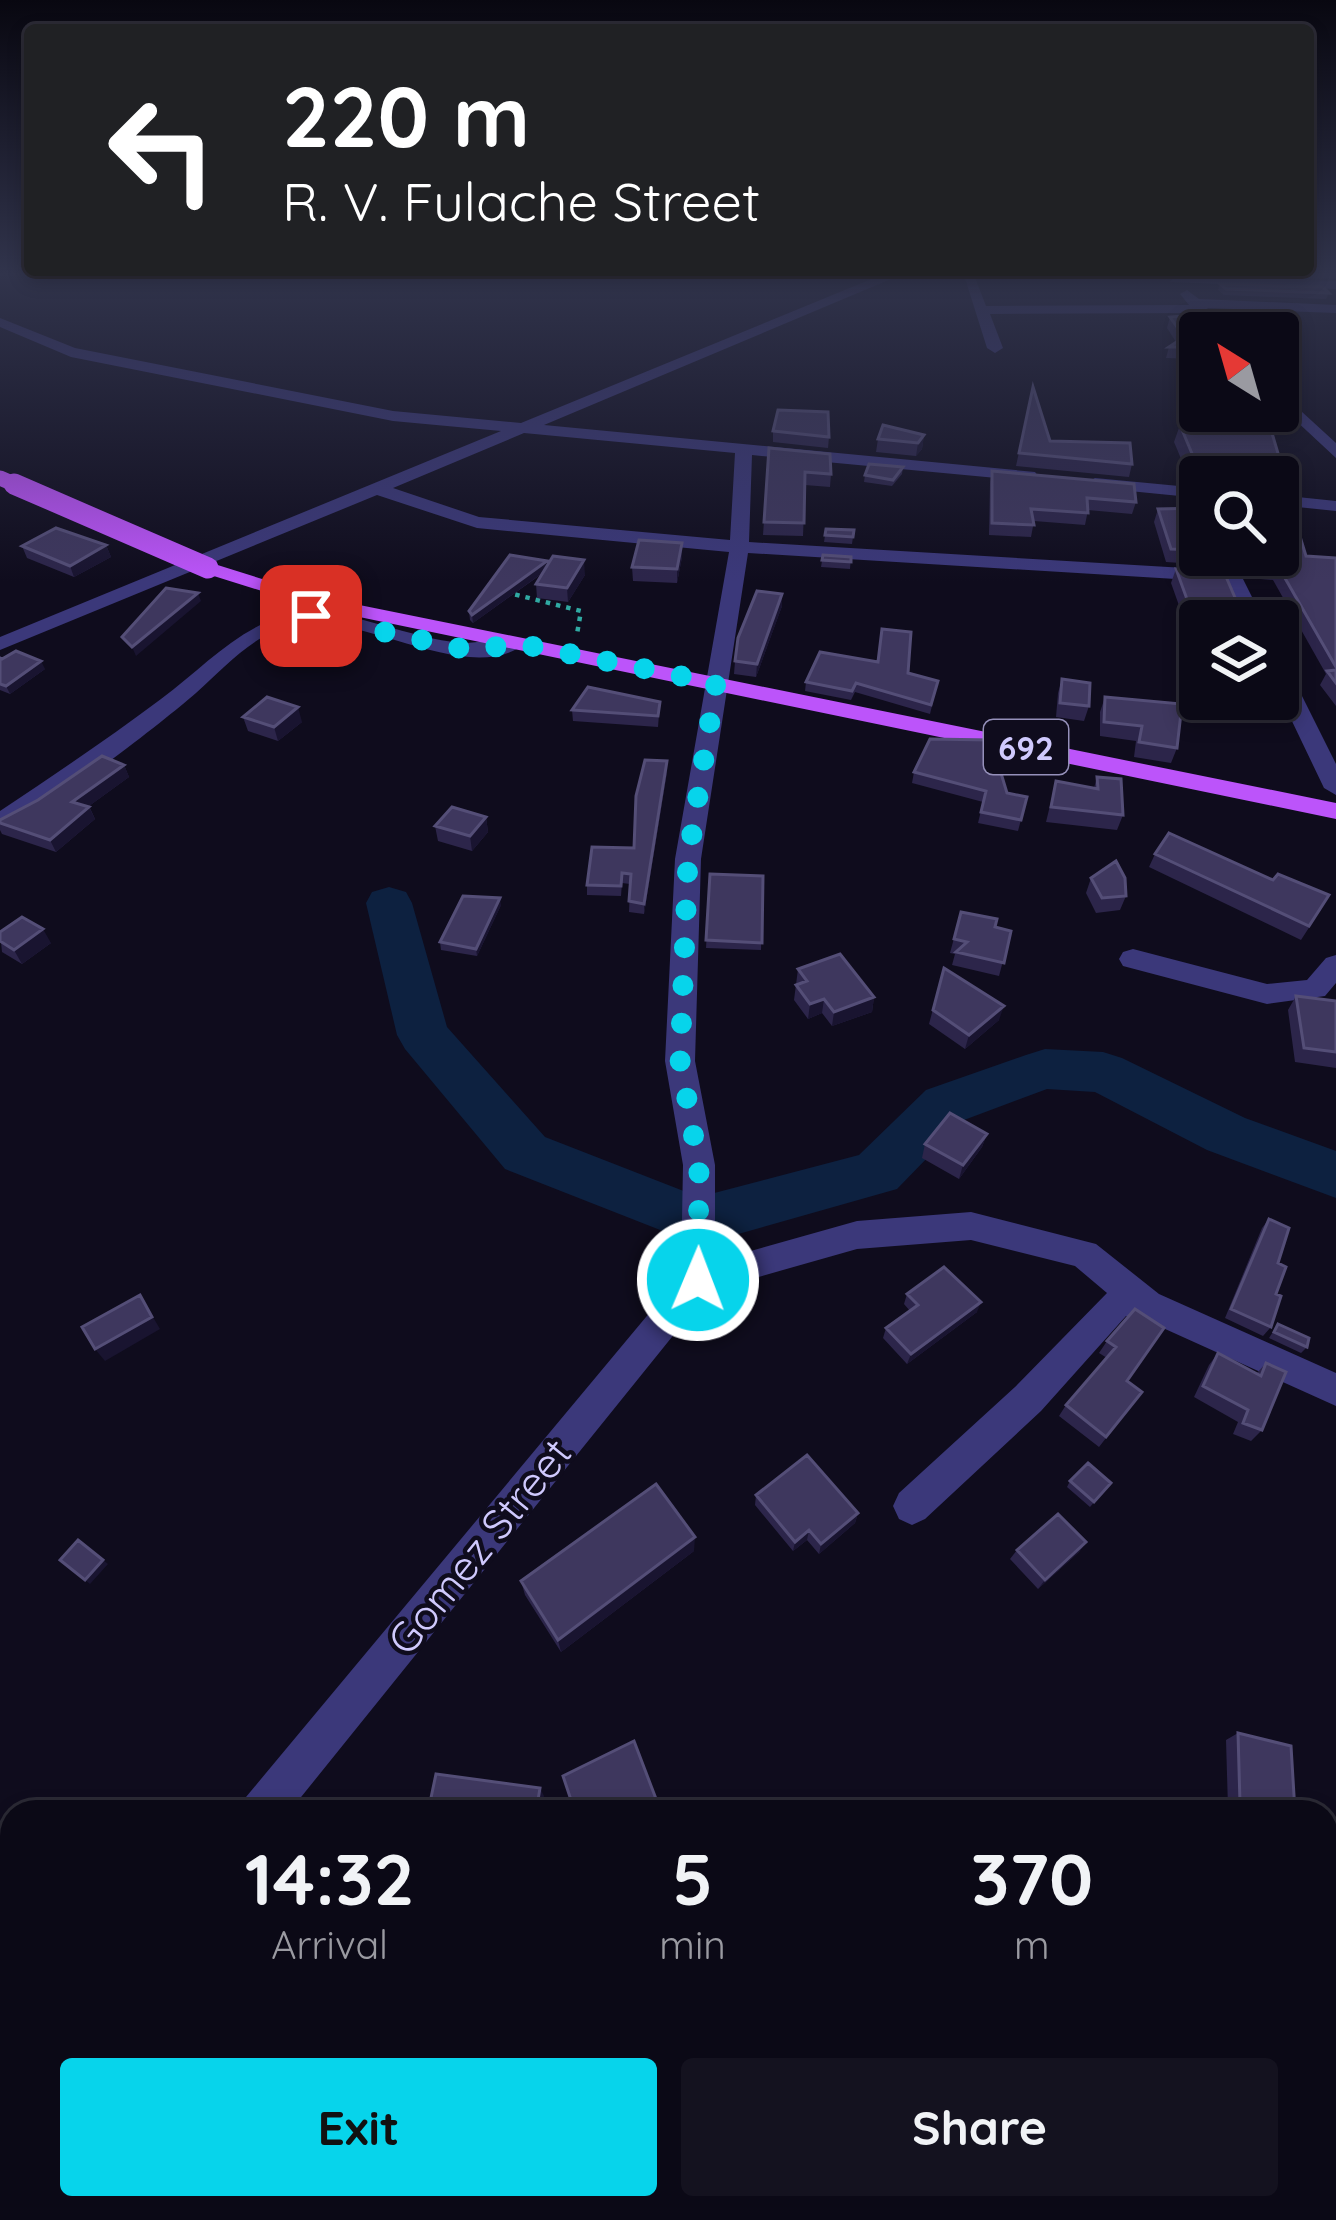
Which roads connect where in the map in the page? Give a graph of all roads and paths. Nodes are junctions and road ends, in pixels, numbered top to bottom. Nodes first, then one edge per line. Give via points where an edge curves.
1 (172, 375) edge
2 (648, 375) edge
3 (1299, 416) edge
4 (521, 426) junction
5 (744, 450) junction
6 (1336, 453) edge
7 (0, 478) edge
8 (1049, 478) edge
9 (1073, 481) edge
10 (375, 488) junction
11 (1179, 491) edge
12 (1299, 502) edge
13 (1336, 506) edge
14 (739, 547) junction
15 (1232, 577) joint
16 (490, 589) edge
17 (1244, 600) edge
18 (513, 642) junction
19 (0, 644) edge
20 (565, 653) junction
21 (716, 683) junction
22 (1299, 713) edge
23 (1336, 788) edge
24 (1336, 812) edge
25 (0, 822) edge
26 (1133, 958) dead end
27 (1336, 965) edge
28 (698, 1280) junction
29 (1147, 1305) junction
30 (1336, 1390) edge
31 (912, 1506) dead end
32 (271, 1800) edge

1 - 4 street via 393,416
2 - 4 street
3 - 6 street
4 - 5 street
4 - 10 street
5 - 8 street
5 - 14 street
7 - 18 main road, 692, bridge via 208,568 316,602
9 - 11 street
10 - 14 street via 477,522
10 - 19 street
12 - 13 street
14 - 15 street
14 - 21 street
15 - 17 street
16 - 20 path via 580,611 580,630
18 - 20 main road, 692
18 - 25 street via 473,651 325,618 285,620 254,634
20 - 21 main road, 692
21 - 24 main road, 692
21 - 28 street via 688,859 680,1060 699,1166
22 - 23 street
26 - 27 street via 1267,994 1315,989
28 - 29 street via 857,1235 971,1226 1084,1254
28 - 32 street, Gomez Street
29 - 30 street
29 - 31 street via 1123,1301 1109,1309 1028,1400

